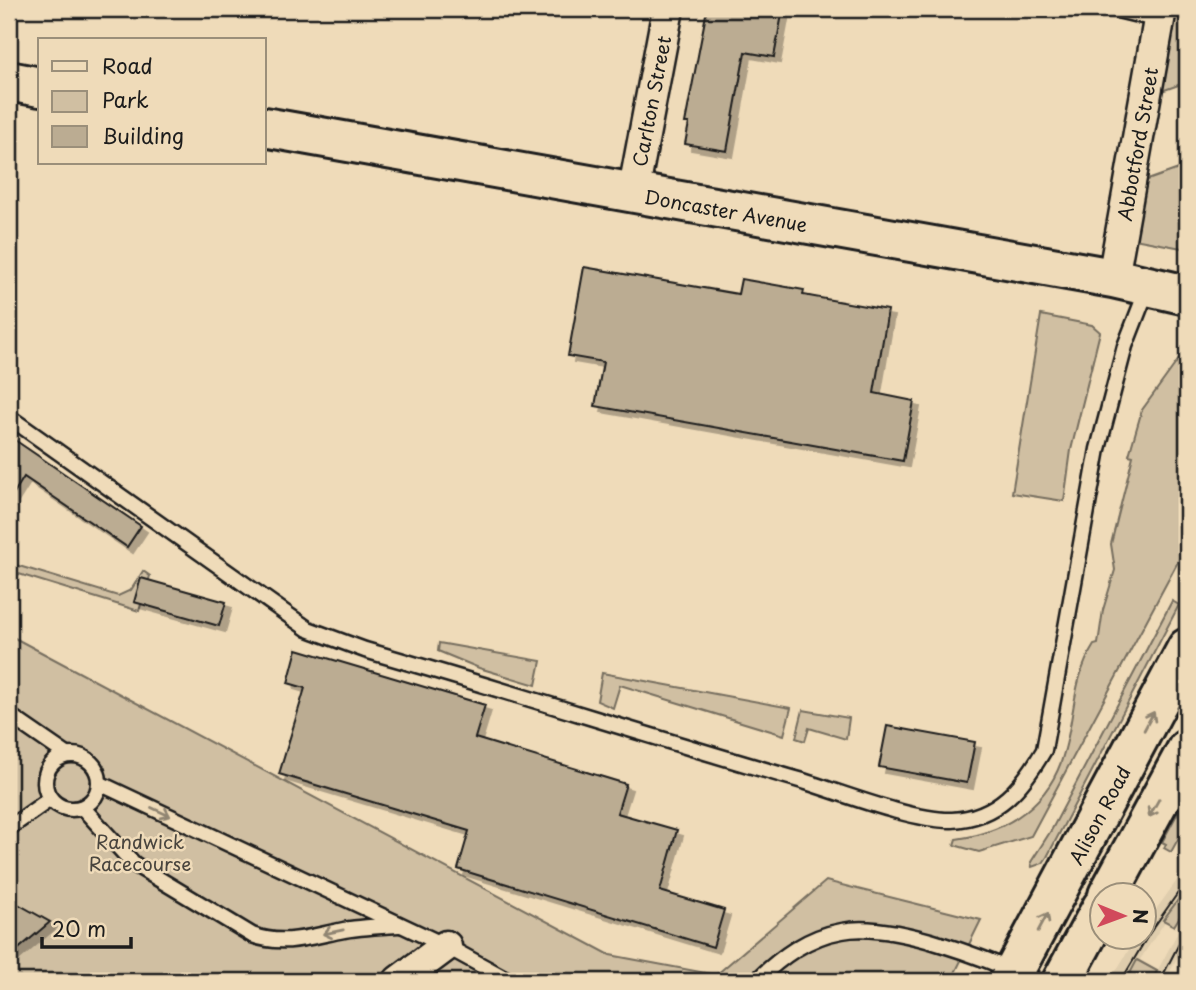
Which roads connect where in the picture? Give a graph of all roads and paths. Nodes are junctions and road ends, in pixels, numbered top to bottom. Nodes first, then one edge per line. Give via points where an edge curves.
1 (668, 9) edge
2 (1113, 9) edge
3 (1160, 14) edge
4 (9, 81) edge
5 (38, 87) edge
6 (266, 127) edge
7 (633, 194) junction
8 (1130, 283) junction
9 (1187, 295) edge
10 (9, 417) edge
11 (1187, 648) edge
12 (9, 715) edge
13 (1187, 749) edge
14 (67, 755) junction
15 (99, 783) junction
16 (50, 799) junction
17 (83, 807) junction
18 (9, 828) edge
19 (1116, 881) edge
20 (401, 925) junction
21 (1088, 932) edge
22 (446, 946) junction
23 (1020, 978) edge
24 (399, 981) edge
25 (510, 981) edge
26 (756, 981) edge
27 (1062, 981) edge

1 - 7 street, Carlton Street
2 - 3 lane
3 - 8 street, Abbotford Street
4 - 5 main road
6 - 7 main road, Doncaster Avenue
7 - 8 main road, Doncaster Avenue
8 - 9 main road, Doncaster Avenue
8 - 10 lane via 1125,346 1098,449 1044,750 1021,787 997,807 950,820 761,769 308,629
23 -> 11 main road, Alison Road
12 - 14 lane
13 -> 19 main road
14 - 15 lane via 96,767
14 - 16 lane via 46,772
15 - 17 lane via 95,798
15 -> 20 lane
16 - 17 lane via 66,809
16 - 18 lane
20 -> 17 lane via 346,930 293,942 252,935 134,864
20 - 22 lane
21 - 27 main road
22 - 24 street
22 - 25 lane
23 - 26 lane via 958,950 875,930 844,930 787,953

